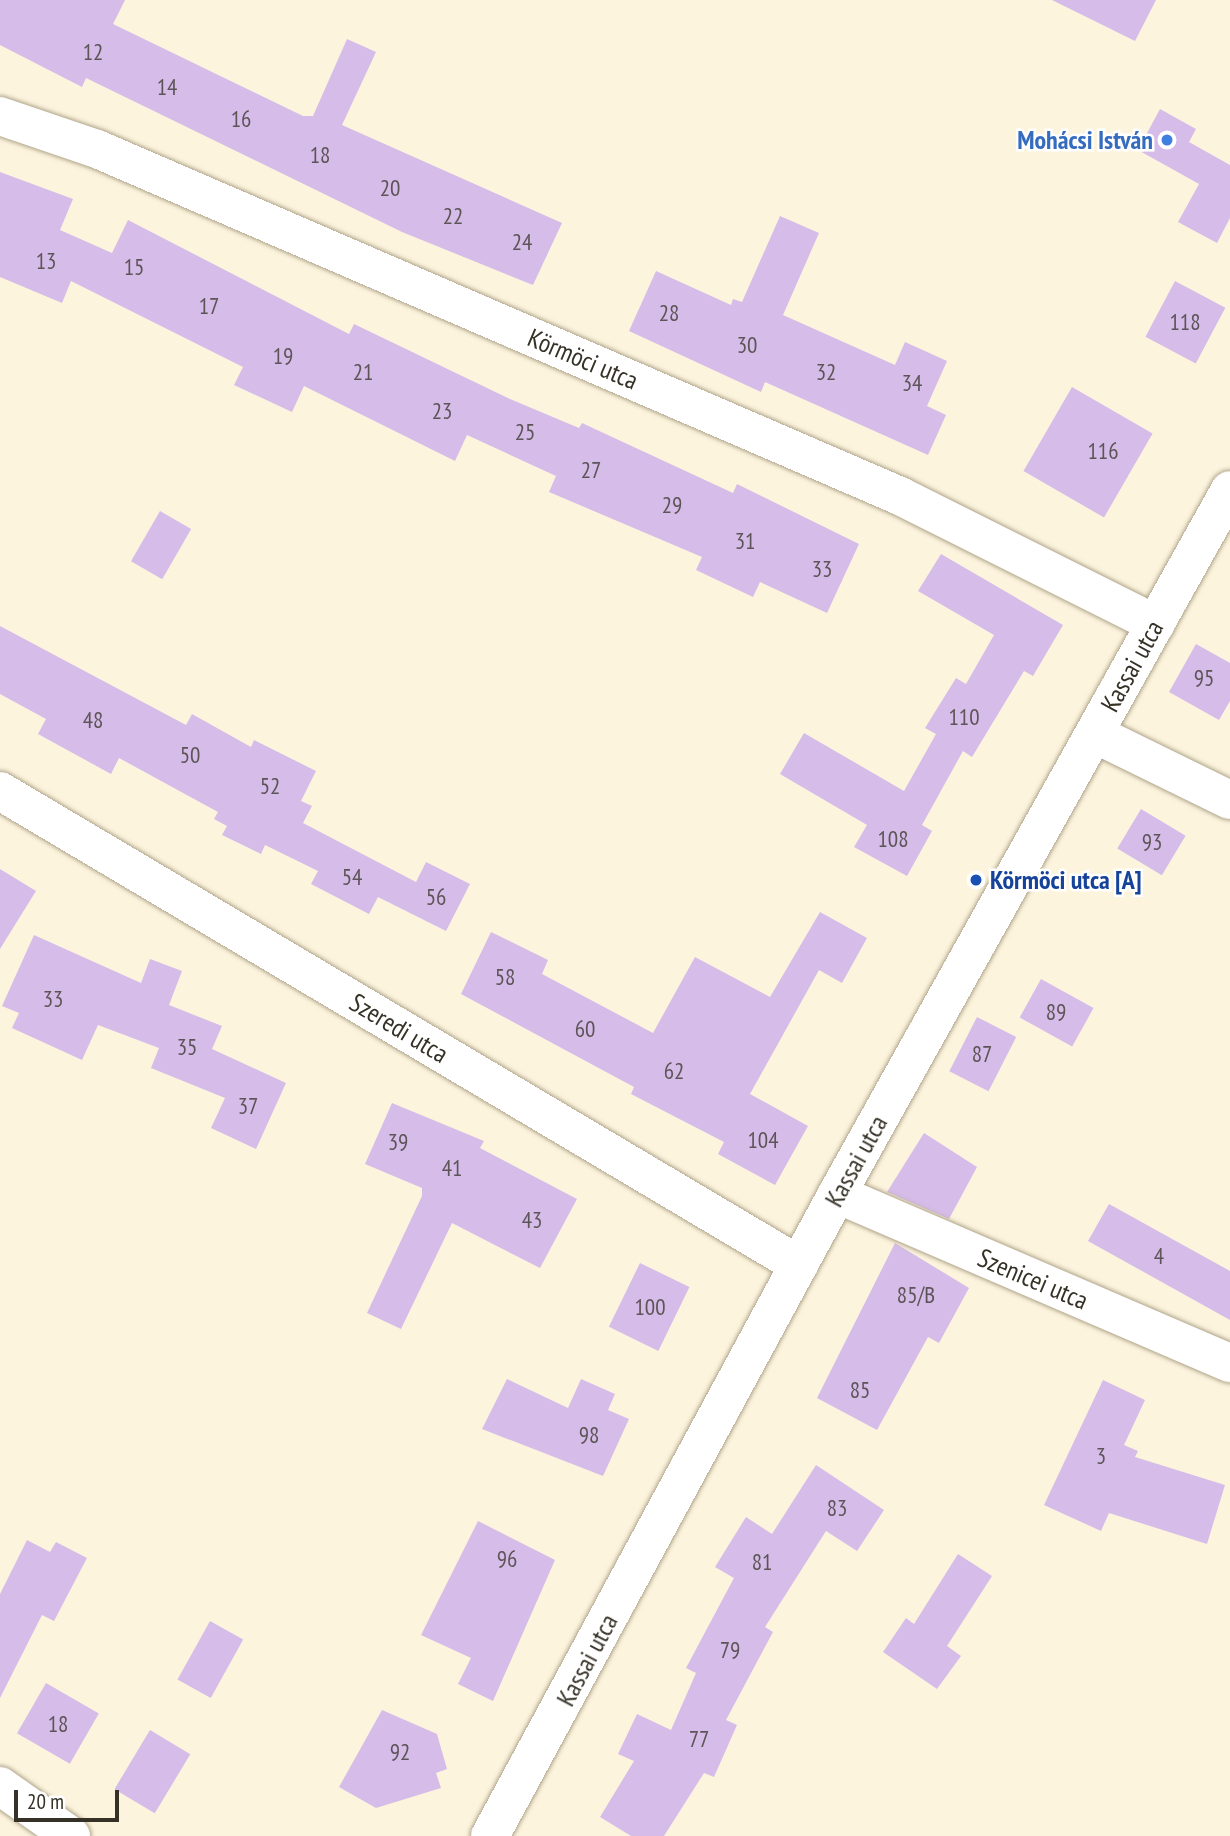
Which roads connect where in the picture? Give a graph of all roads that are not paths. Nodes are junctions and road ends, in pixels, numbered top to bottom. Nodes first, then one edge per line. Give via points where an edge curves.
1 (0, 116) edge
2 (1230, 491) edge
3 (1156, 624) junction
4 (1095, 734) junction
5 (0, 791) edge
6 (1230, 800) edge
7 (837, 1194) junction
8 (799, 1265) junction
9 (1230, 1363) edge
10 (0, 1786) edge
11 (71, 1836) edge
12 (490, 1836) edge

1 - 3 street, Körmöci utca via 97,149 900,496
2 - 3 street, Kassai utca
3 - 4 street, Kassai utca
4 - 6 street
4 - 7 street, Kassai utca
5 - 8 street, Szeredi utca
7 - 8 street, Kassai utca
7 - 9 street, Szenicei utca
8 - 12 street, Kassai utca
10 - 11 street

